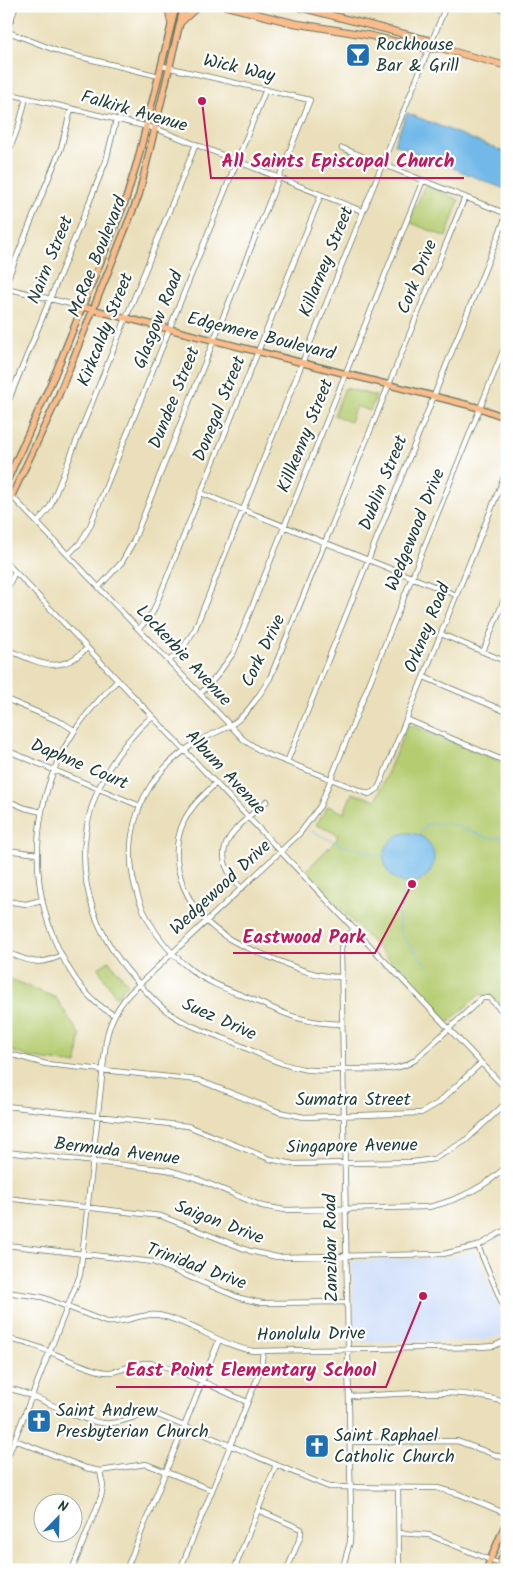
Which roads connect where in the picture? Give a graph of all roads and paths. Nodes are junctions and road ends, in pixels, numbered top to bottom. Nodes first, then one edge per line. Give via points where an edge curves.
1 (16, 6) edge
2 (168, 6) edge
3 (176, 6) edge
4 (184, 6) edge
5 (198, 6) edge
6 (226, 6) edge
7 (295, 6) edge
8 (330, 6) edge
9 (446, 6) edge
10 (490, 6) edge
11 (507, 10) edge
12 (327, 14) junction
13 (181, 22) junction
14 (171, 23) junction
15 (6, 32) edge
16 (432, 42) junction
17 (440, 48) junction
18 (428, 49) junction
19 (162, 66) junction
20 (171, 66) junction
21 (507, 66) edge
22 (159, 76) junction
23 (266, 89) junction
24 (6, 92) edge
25 (26, 98) junction
26 (310, 100) joint
27 (71, 109) junction
28 (116, 120) junction
29 (146, 127) junction
30 (156, 129) junction
31 (196, 144) junction
32 (342, 148) dead end
33 (6, 160) edge
34 (237, 161) junction
35 (382, 164) junction
36 (279, 178) junction
37 (423, 180) junction
38 (321, 195) junction
39 (465, 197) junction
40 (362, 211) junction
41 (507, 214) edge
42 (6, 283) edge
43 (6, 288) edge
44 (50, 299) junction
45 (83, 307) junction
46 (94, 310) junction
47 (126, 318) junction
48 (170, 329) junction
49 (213, 340) junction
50 (507, 341) edge
51 (258, 352) junction
52 (302, 362) junction
53 (345, 374) junction
54 (390, 385) junction
55 (433, 396) junction
56 (6, 407) edge
57 (480, 408) junction
58 (507, 418) edge
59 (507, 470) edge
60 (6, 483) edge
61 (6, 490) edge
62 (201, 492) junction
63 (12, 496) junction
64 (6, 508) edge
65 (243, 510) junction
66 (38, 522) junction
67 (284, 526) junction
68 (326, 543) junction
69 (68, 555) junction
70 (368, 560) junction
71 (6, 562) edge
72 (16, 572) junction
73 (412, 577) junction
74 (99, 587) junction
75 (6, 591) edge
76 (507, 592) edge
77 (456, 595) junction
78 (139, 630) junction
79 (441, 634) junction
80 (88, 648) junction
81 (6, 649) edge
82 (483, 652) junction
83 (170, 662) junction
84 (507, 662) edge
85 (424, 676) junction
86 (118, 680) junction
87 (200, 694) junction
88 (6, 699) edge
89 (507, 712) edge
90 (152, 716) junction
91 (406, 719) junction
92 (230, 726) junction
93 (74, 730) junction
94 (6, 750) edge
95 (184, 750) junction
96 (286, 762) junction
97 (507, 762) edge
98 (54, 770) junction
99 (330, 780) junction
100 (216, 783) junction
101 (98, 788) junction
102 (372, 794) joint
103 (6, 800) edge
104 (267, 801) dead end
105 (140, 806) junction
106 (42, 812) junction
107 (248, 818) junction
108 (6, 850) edge
109 (279, 851) junction
110 (38, 854) junction
111 (241, 888) junction
112 (42, 900) junction
113 (6, 901) edge
114 (207, 920) junction
115 (355, 929) junction
116 (6, 952) edge
117 (174, 952) junction
118 (62, 955) junction
119 (342, 977) junction
120 (139, 984) junction
121 (114, 1015) junction
122 (507, 1016) edge
123 (342, 1024) junction
124 (449, 1029) junction
125 (6, 1053) edge
126 (480, 1063) junction
127 (102, 1069) junction
128 (343, 1070) junction
129 (507, 1090) edge
130 (507, 1102) edge
131 (6, 1106) edge
132 (98, 1116) junction
133 (344, 1116) junction
134 (6, 1152) edge
135 (92, 1161) junction
136 (345, 1163) junction
137 (507, 1166) edge
138 (6, 1198) edge
139 (88, 1208) junction
140 (346, 1210) junction
141 (507, 1228) edge
142 (6, 1246) edge
143 (478, 1246) junction
144 (83, 1254) junction
145 (346, 1256) junction
146 (6, 1292) edge
147 (347, 1302) junction
148 (69, 1307) junction
149 (507, 1315) edge
150 (6, 1339) edge
151 (219, 1340) junction
152 (507, 1340) edge
153 (348, 1349) junction
154 (263, 1351) junction
155 (50, 1352) junction
156 (201, 1383) junction
157 (6, 1388) edge
158 (349, 1396) junction
159 (32, 1397) junction
160 (247, 1402) junction
161 (507, 1403) edge
162 (184, 1426) junction
163 (15, 1440) junction
164 (349, 1442) junction
165 (231, 1445) junction
166 (507, 1459) edge
167 (6, 1461) edge
168 (276, 1464) junction
169 (100, 1471) junction
170 (166, 1471) junction
171 (351, 1488) junction
172 (398, 1488) junction
173 (212, 1490) junction
174 (258, 1510) junction
175 (507, 1514) edge
176 (507, 1520) edge
177 (399, 1533) junction
178 (507, 1546) edge
179 (490, 1560) junction
180 (498, 1567) edge
181 (72, 1570) edge
182 (126, 1570) edge
183 (180, 1570) edge
184 (234, 1570) edge
185 (288, 1570) edge
186 (342, 1570) edge
187 (399, 1570) edge
188 (486, 1570) edge

1 - 15 street
2 - 14 highway
3 - 14 main road, McRae Boulevard
4 - 13 main road, McRae Boulevard
5 - 13 highway
6 - 18 highway via 293,23
7 - 12 highway
8 - 12 street
9 - 16 street, Killarney Street
10 - 11 street
12 - 16 highway
13 - 20 main road, McRae Boulevard
14 - 19 main road, McRae Boulevard
15 - 22 street via 60,52
16 - 17 highway
16 - 18 street, Killarney Street
17 - 18 highway
17 - 21 highway
18 - 35 street, Killarney Street
19 - 20 street, Wick Way
19 - 22 main road, McRae Boulevard
20 - 23 street, Wick Way
20 - 30 main road, McRae Boulevard
22 - 29 main road, McRae Boulevard
23 - 26 street, Wick Way
23 - 34 street, Glasgow Road
24 - 25 street, Falkirk Avenue
25 - 27 street, Falkirk Avenue
25 - 33 street
26 - 36 street, Dundee Street
27 - 28 street, Falkirk Avenue
27 - 42 street via 61,148
28 - 29 street, Falkirk Avenue
28 - 44 street, Nairn Street via 106,161
29 - 30 street, Falkirk Avenue
29 - 45 main road, McRae Boulevard via 125,202
30 - 31 street, Falkirk Avenue
30 - 46 main road, McRae Boulevard via 137,201
31 - 34 street, Falkirk Avenue
31 - 47 street, Kirkcaldy Street
32 - 35 street
34 - 36 street, Falkirk Avenue
34 - 48 street, Glasgow Road
35 - 37 street
35 - 40 street, Killarney Street
36 - 38 street, Falkirk Avenue
36 - 49 street, Dundee Street
37 - 39 street
37 - 53 street, Killkenny Street
38 - 40 street, Falkirk Avenue
38 - 51 street, Donegal Street
39 - 41 street
39 - 54 street, Cork Drive
40 - 52 street, Killarney Street
41 - 55 street, Dublin Street
43 - 44 street, Edgemere Boulevard
44 - 45 street, Edgemere Boulevard
44 - 56 street, Nairn Street
45 - 46 main road, Edgemere Boulevard
45 - 60 main road, McRae Boulevard
46 - 47 main road, Edgemere Boulevard
46 - 63 main road, McRae Boulevard
47 - 48 main road, Edgemere Boulevard
47 - 66 street, Kirkcaldy Street via 50,507
48 - 49 main road, Edgemere Boulevard
48 - 69 street, Glasgow Road via 90,526
49 - 51 main road, Edgemere Boulevard
49 - 74 street, Dundee Street via 128,551
50 - 57 street, Wedgewood Drive
51 - 52 main road, Edgemere Boulevard
51 - 62 street, Donegal Street
52 - 53 main road, Edgemere Boulevard
52 - 65 street, Killarney Street
53 - 54 main road, Edgemere Boulevard
53 - 67 street, Killkenny Street
54 - 55 main road, Edgemere Boulevard
54 - 68 street, Cork Drive
55 - 57 main road, Edgemere Boulevard
55 - 70 street, Dublin Street
57 - 58 main road, Edgemere Boulevard
57 - 73 street, Wedgewood Drive
59 - 77 street, Orkney Road
61 - 63 street, Lockerbie Avenue
62 - 65 street
62 - 78 street, Donegal Street via 153,612
63 - 64 main road, McRae Boulevard
63 - 66 street, Lockerbie Avenue
65 - 67 street
65 - 83 street, Killarney Street via 192,635
66 - 69 street, Lockerbie Avenue
67 - 68 street
67 - 87 street, Killkenny Street via 234,652
68 - 70 street
68 - 92 street, Cork Drive via 270,678 247,710
69 - 74 street, Lockerbie Avenue
70 - 73 street
70 - 96 street, Dublin Street
71 - 72 street, Album Avenue
72 - 75 street
72 - 80 street, Album Avenue
73 - 77 street
73 - 99 street, Wedgewood Drive
74 - 78 street, Lockerbie Avenue
76 - 82 street
77 - 79 street, Orkney Road
78 - 83 street, Lockerbie Avenue
79 - 82 street
79 - 85 street, Orkney Road
80 - 81 street via 71,662 50,666
80 - 86 street, Album Avenue
82 - 84 street
83 - 87 street, Lockerbie Avenue
85 - 89 street
85 - 91 street, Orkney Road
86 - 90 street, Album Avenue
86 - 93 street
87 - 92 street, Lockerbie Avenue
88 - 93 street
90 - 95 street, Album Avenue
90 - 101 street, Suez Drive via 123,746
91 - 97 street
91 - 102 street, Orkney Road via 378,790
92 - 95 street, Cork Drive
92 - 96 street, Lockerbie Avenue via 257,749
93 - 98 street
94 - 98 street, Daphne Court
95 - 100 street, Album Avenue
95 - 105 street, Cork Drive via 155,780
96 - 99 street, Lockerbie Avenue
98 - 101 street, Daphne Court
98 - 106 street
99 - 102 street, Lockerbie Avenue
99 - 109 street, Wedgewood Drive via 311,821
100 - 107 street, Album Avenue
100 - 114 street via 188,814 177,849 183,887
101 - 105 street, Daphne Court
101 - 120 street, Suez Drive via 86,827 84,860 87,890 103,936
103 - 106 street
104 - 107 street
105 - 117 street, Cork Drive via 131,844 134,887 146,918
106 - 110 street
107 - 109 street, Album Avenue
107 - 111 street via 230,837 224,851 226,870
108 - 110 street
109 - 111 street, Wedgewood Drive
109 - 115 street, Album Avenue
110 - 112 street
111 - 114 street, Wedgewood Drive
112 - 113 street via 26,904
112 - 118 street
114 - 117 street, Wedgewood Drive
114 - 119 street via 228,939 300,970 320,976
115 - 119 street, Zanzibar Road via 342,944
115 - 124 street, Album Avenue
116 - 118 street via 37,963
117 - 120 street, Wedgewood Drive
117 - 123 street, Cork Drive via 201,977 262,1004 305,1021
118 - 121 street via 93,1002
119 - 123 street, Zanzibar Road
120 - 121 street, Wedgewood Drive
120 - 128 street, Suez Drive via 177,1018 289,1066
121 - 127 street, Wedgewood Drive
122 - 124 street, Suez Drive via 489,998 482,998
123 - 128 street, Zanzibar Road
124 - 126 street, Album Avenue
124 - 128 street, Suez Drive via 405,1066
125 - 127 street, Sumatra Street via 38,1062
126 - 129 street, Album Avenue
126 - 133 street, Sumatra Street via 438,1103 421,1113
127 - 132 street, Wedgewood Drive
127 - 133 street, Sumatra Street via 198,1080 293,1116
128 - 133 street, Zanzibar Road
130 - 136 street, Singapore Avenue via 465,1141 434,1158 420,1162
131 - 132 street, Singapore Avenue
132 - 135 street, Wedgewood Drive
132 - 136 street, Singapore Avenue via 188,1126 280,1162
133 - 136 street, Zanzibar Road
134 - 135 street, Bermuda Avenue
135 - 139 street, Wedgewood Drive
135 - 140 street, Bermuda Avenue via 183,1174 271,1208
136 - 140 street, Zanzibar Road
137 - 140 street, Bermuda Avenue via 474,1191 440,1204
138 - 139 street, Saigon Drive
139 - 144 street, Wedgewood Drive
139 - 145 street, Saigon Drive via 168,1218 267,1256
140 - 145 street, Zanzibar Road
141 - 143 street, Saigon Drive
142 - 144 street, Trinidad Drive
143 - 145 street, Saigon Drive via 443,1254
143 - 149 street
144 - 147 street, Trinidad Drive via 153,1262 252,1301 270,1304
144 - 148 street, Wedgewood Drive
145 - 147 street, Zanzibar Road
146 - 148 street, Honolulu Drive via 42,1298
147 - 153 street, Zanzibar Road
148 - 151 street, Honolulu Drive via 110,1322 140,1315 163,1316
148 - 155 street, Wedgewood Drive
150 - 155 street
151 - 154 street, Honolulu Drive via 246,1350
151 - 156 street
152 - 153 street, Honolulu Drive via 494,1346 480,1347
153 - 154 street, Honolulu Drive
153 - 158 street, Zanzibar Road
154 - 160 street via 261,1369
155 - 156 street via 103,1372 154,1363
155 - 159 street, Wedgewood Drive
156 - 160 street
156 - 162 street
157 - 159 street
158 - 161 street via 469,1393
158 - 164 street, Zanzibar Road
159 - 162 street via 99,1423 110,1424 138,1414 151,1414
159 - 163 street, Wedgewood Drive
160 - 165 street
162 - 165 street
162 - 170 street
163 - 167 street, Wedgewood Drive
163 - 169 street
164 - 166 street via 457,1441
164 - 171 street, Zanzibar Road
165 - 168 street
165 - 173 street
168 - 171 street via 329,1487
168 - 174 street
169 - 170 street via 140,1464
169 - 181 street via 102,1497
170 - 173 street
170 - 182 street
171 - 172 street
171 - 186 street, Zanzibar Road via 350,1542
172 - 175 street via 446,1490
172 - 177 street
173 - 183 street
174 - 184 street
174 - 185 street via 301,1529 302,1535
176 - 179 main road
177 - 179 street via 429,1535
177 - 187 street
178 - 180 main road
179 - 180 street
179 - 188 main road

